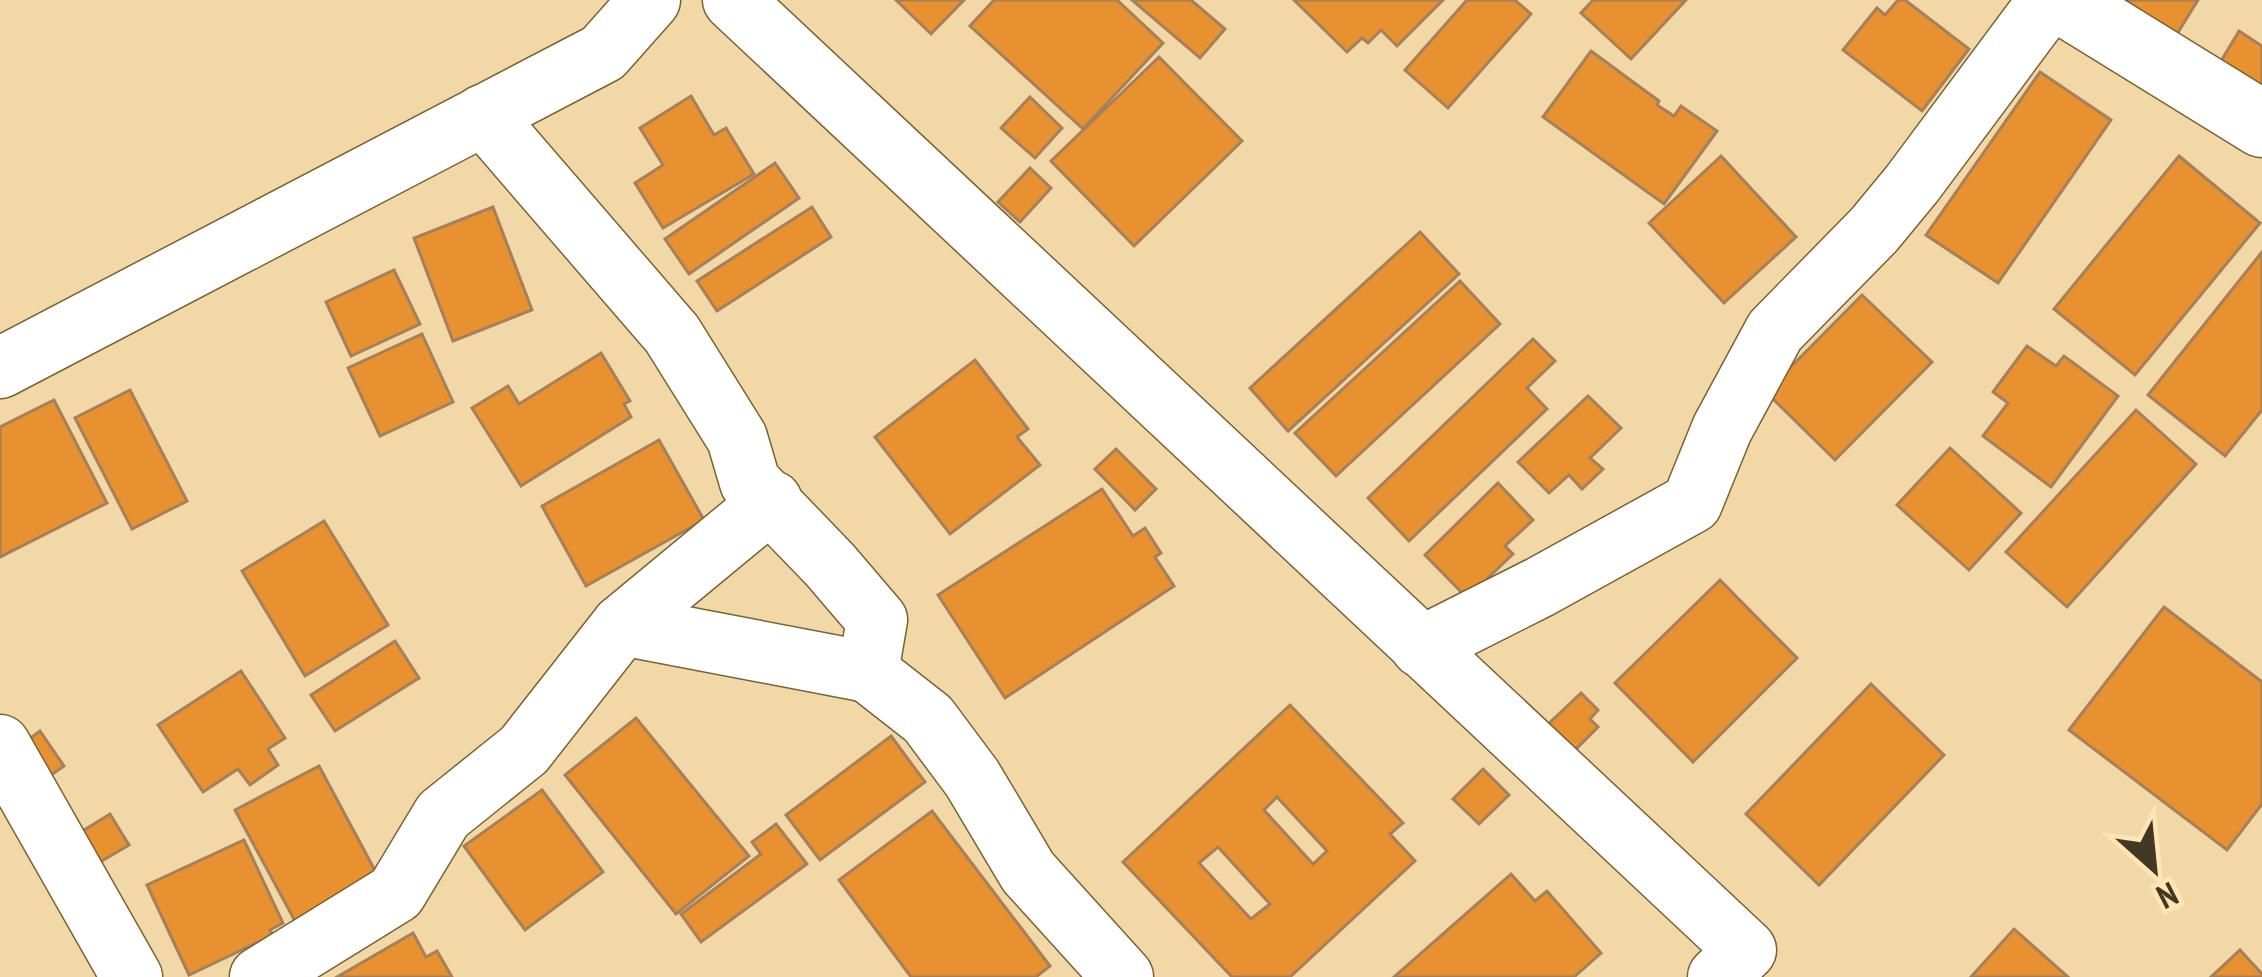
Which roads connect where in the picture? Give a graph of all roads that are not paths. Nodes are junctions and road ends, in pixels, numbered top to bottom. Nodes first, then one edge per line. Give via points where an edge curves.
1 (650, 0) edge
2 (733, 0) edge
3 (2049, 0) edge
4 (2061, 0) edge
5 (484, 115) junction
6 (2262, 124) edge
7 (0, 368) edge
8 (772, 501) junction
9 (622, 625) junction
10 (1421, 647) junction
11 (868, 672) junction
12 (0, 746) edge
13 (1750, 968) edge
14 (132, 977) edge
15 (260, 977) edge
16 (1123, 977) edge

1 - 5 street via 603,53
2 - 10 street
3 - 10 street via 1874,230 1775,331 1692,503
4 - 6 street
5 - 7 street
5 - 8 street via 671,334 737,438 750,482
8 - 9 street
8 - 11 street via 877,620
9 - 11 street
9 - 15 street via 524,750 443,815 396,893
10 - 13 street
11 - 16 street via 928,719 1028,872
12 - 14 street

